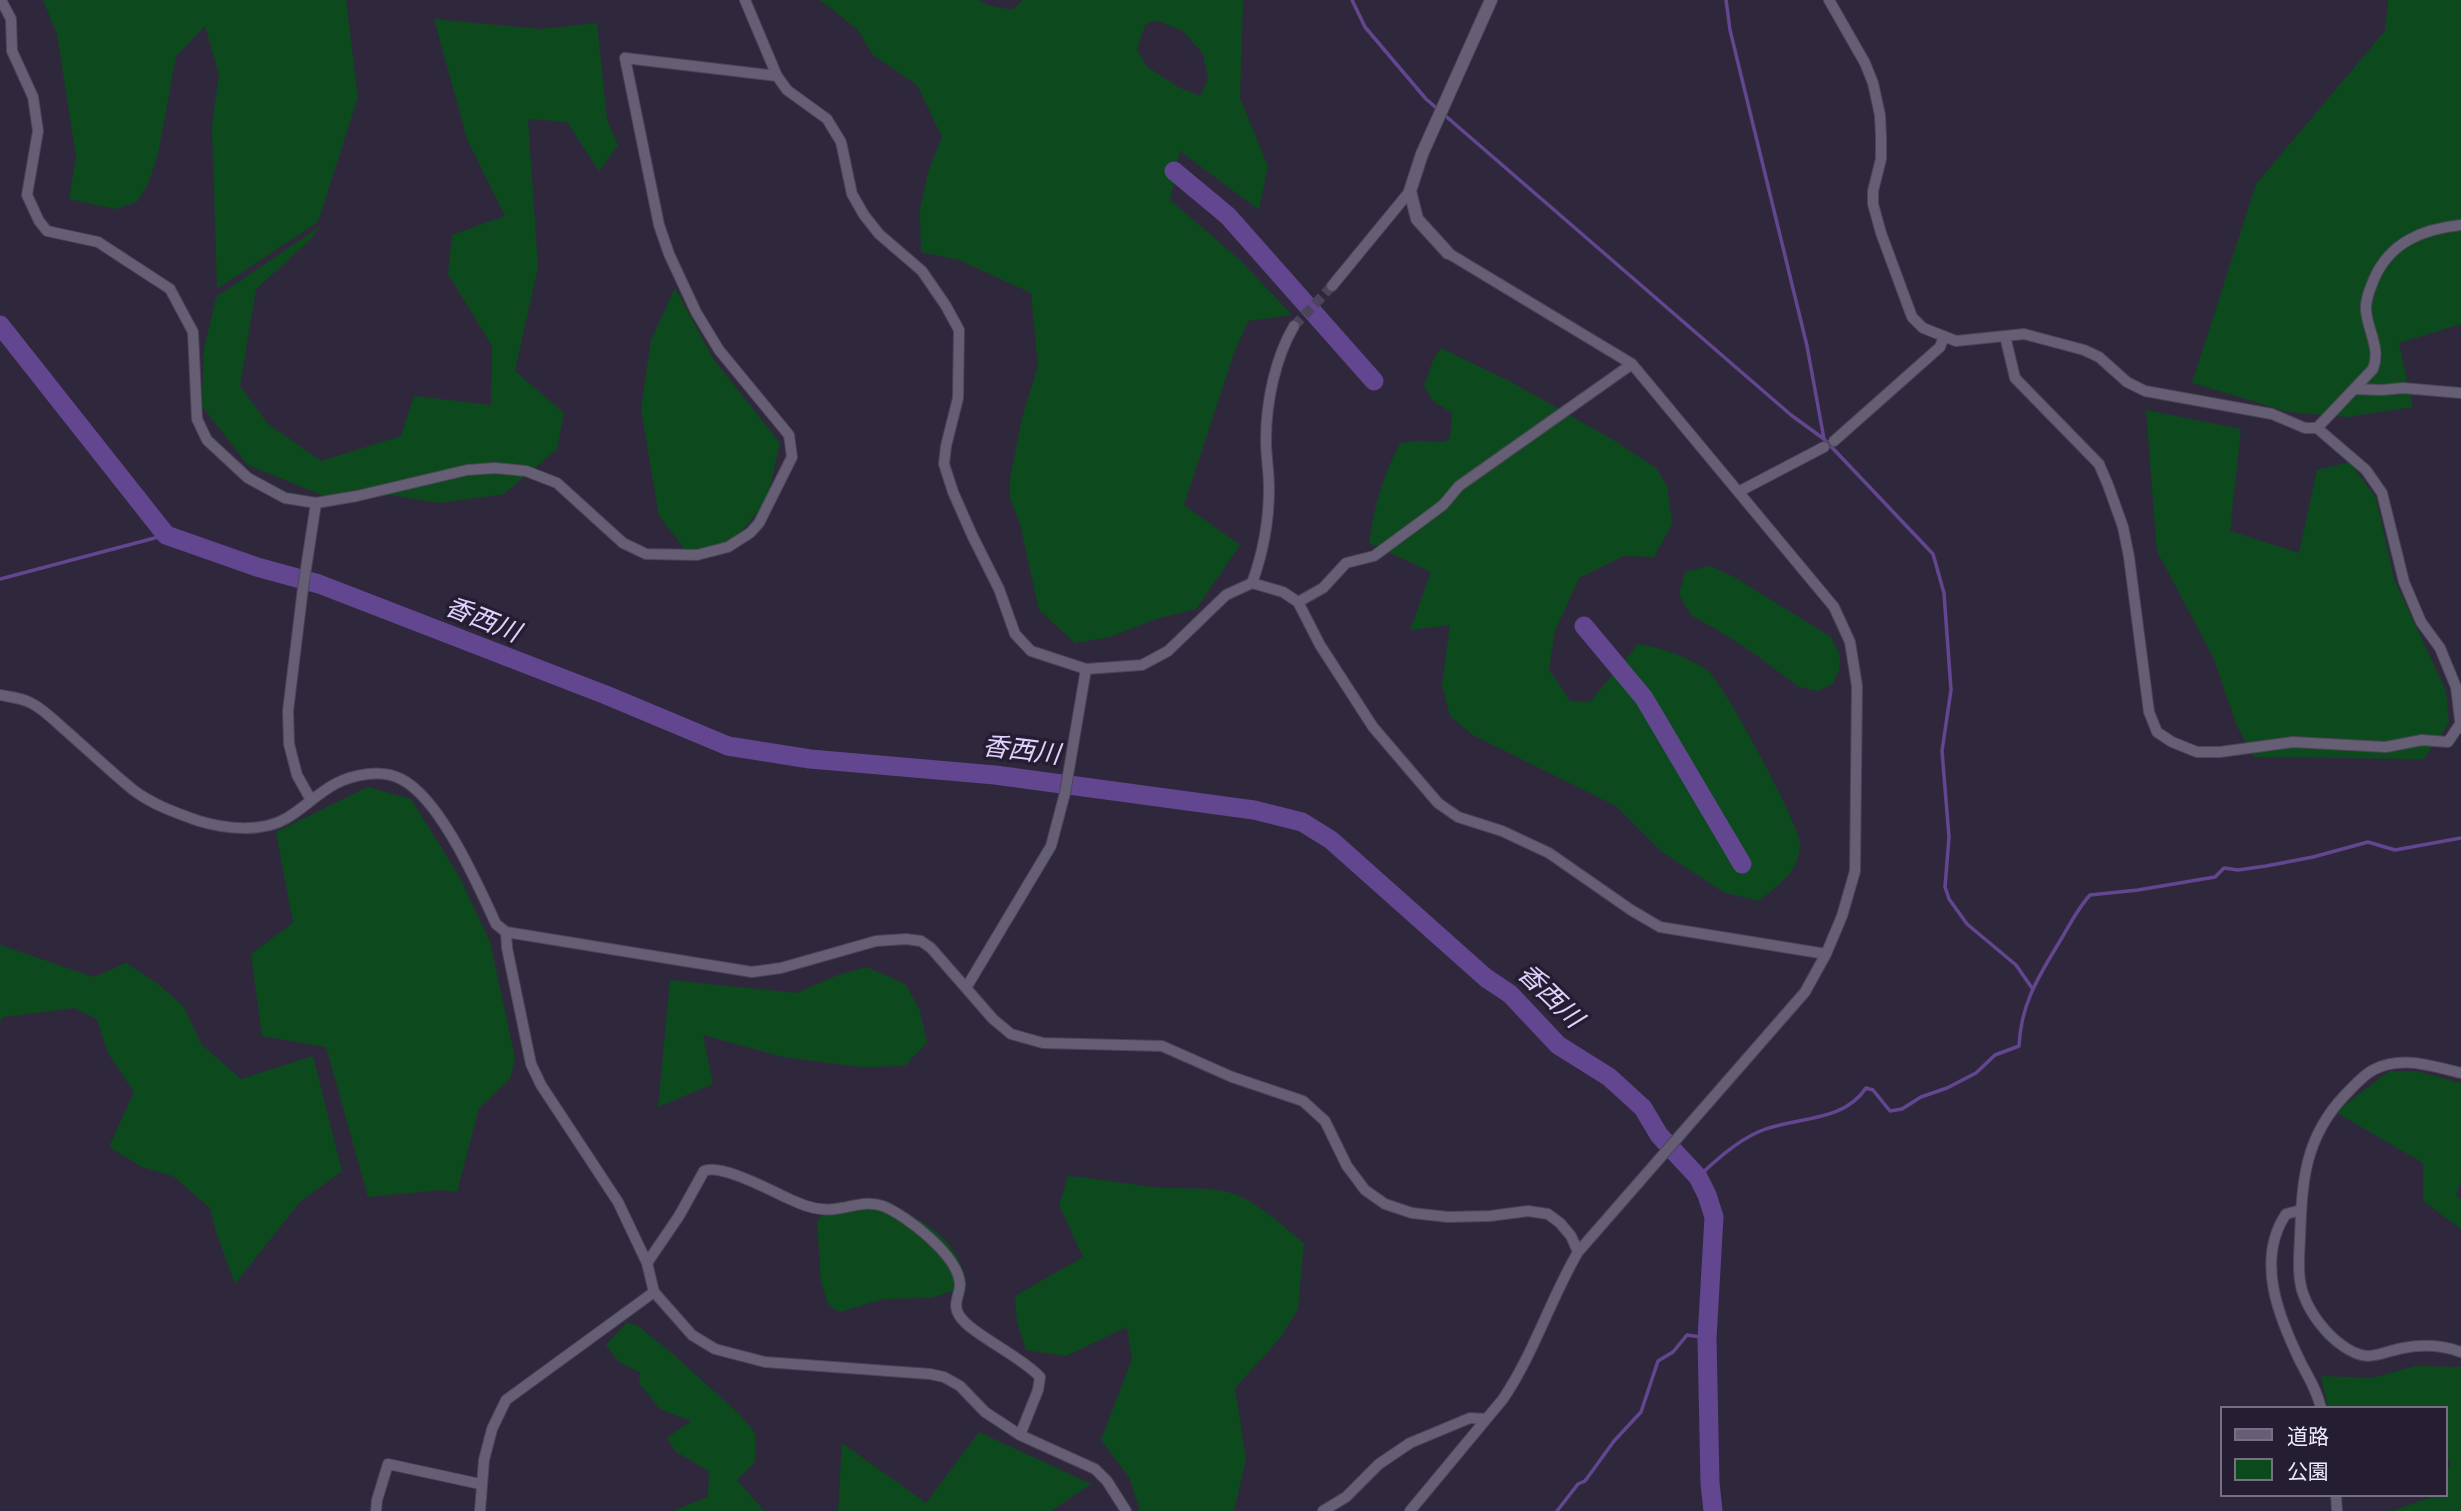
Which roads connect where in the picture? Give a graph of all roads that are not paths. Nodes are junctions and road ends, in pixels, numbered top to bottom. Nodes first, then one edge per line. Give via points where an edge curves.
1 (1, 0) edge
2 (745, 0) edge
3 (1491, 0) edge
4 (1829, 0) edge
5 (777, 76) junction
6 (1410, 191) junction
7 (2461, 225) edge
8 (1448, 253) joint
9 (1332, 286) tunnel mouth
10 (1294, 326) tunnel mouth
11 (1944, 336) junction
12 (2005, 336) junction
13 (1632, 364) junction
14 (2355, 389) junction
15 (2461, 393) edge
16 (2318, 428) junction
17 (1740, 491) junction
18 (316, 503) junction
19 (1252, 583) junction
20 (1298, 602) junction
21 (1086, 669) junction
22 (0, 695) edge
23 (2460, 726) edge
24 (311, 800) junction
25 (506, 932) junction
26 (1826, 954) junction
27 (966, 988) junction
28 (2461, 1073) edge
29 (2301, 1210) junction
30 (1578, 1252) junction
31 (647, 1263) junction
32 (653, 1292) junction
33 (2461, 1352) edge
34 (2320, 1406) edge
35 (1486, 1419) junction
36 (1020, 1435) junction
37 (480, 1484) junction
38 (376, 1511) edge
39 (480, 1511) edge
40 (1126, 1511) edge
41 (1323, 1511) edge
42 (1410, 1511) edge

1 - 18 street via 11,19 12,51 33,97 38,131 27,195 39,221 47,231 98,242 170,289 192,332 197,419 207,440 248,478 285,498
2 - 5 street
3 - 6 street
4 - 11 street via 1865,63 1880,114 1881,159 1873,204 1881,233 1912,317 1923,328
5 - 18 street via 625,58 669,254 719,350 789,435 792,457 767,510 750,533 728,547 697,555 646,554 623,543 557,483 526,471 505,469 467,470
5 - 21 street via 787,90 827,119 841,142 852,194 864,215 922,271 959,330 958,398 944,464 1015,634 1031,651
6 - 8 street via 1417,219
6 - 9 street
7 - 14 street via 2421,232 2390,253 2378,269 2366,311 2376,363
8 - 13 street
10 - 19 street via 1282,346 1270,402 1266,439 1269,489 1262,558
11 - 12 street via 1956,341
11 - 17 street via 1940,347 1829,444
12 - 16 street via 2024,334 2091,353 2145,391 2272,414 2305,428
12 - 23 street via 2015,378 2099,464 2108,485 2125,536 2149,712 2157,732 2197,752 2220,752 2293,742 2386,747 2422,740 2448,742
13 - 17 street
13 - 20 street via 1459,486 1443,505 1374,555 1346,564 1322,588
14 - 15 street
14 - 16 street
16 - 23 street via 2366,470 2382,493 2404,582 2421,622 2441,648 2456,687
17 - 26 street via 1834,607 1854,659 1855,871
18 - 24 street via 288,711 289,744 297,775
19 - 20 street via 1283,592
19 - 21 street via 1226,595 1168,651 1142,665
20 - 26 street via 1373,727 1438,803 1458,817 1503,831 1549,853 1660,927
21 - 27 street via 1051,846
22 - 24 street via 30,702 133,789 201,821 263,827 285,819
24 - 25 street via 335,784 372,773 400,778 415,788 431,804 496,924
25 - 27 street via 752,972 876,941 906,939 931,948
25 - 31 street via 531,1064 618,1202
26 - 30 street via 1805,992
27 - 30 street via 1011,1034 1043,1043 1162,1046 1303,1101 1325,1121 1365,1190 1384,1203 1412,1213 1448,1217 1528,1211 1548,1214 1560,1223
28 - 29 street via 2408,1062 2372,1070 2331,1110 2317,1132
29 - 33 street via 2302,1294 2336,1340 2366,1357 2433,1345
29 - 34 street via 2286,1214 2276,1230 2273,1290
30 - 35 street via 1516,1379
31 - 32 street
31 - 36 street via 704,1171 711,1168 806,1206 833,1210 871,1202 885,1207 910,1221 951,1262 960,1284 958,1315 1040,1377
32 - 36 street via 692,1335 715,1349 765,1362 944,1377
32 - 37 street via 506,1400 492,1429
35 - 41 street via 1470,1418 1410,1443
35 - 42 street
36 - 40 street via 1095,1469
37 - 38 street via 388,1464
37 - 39 street

